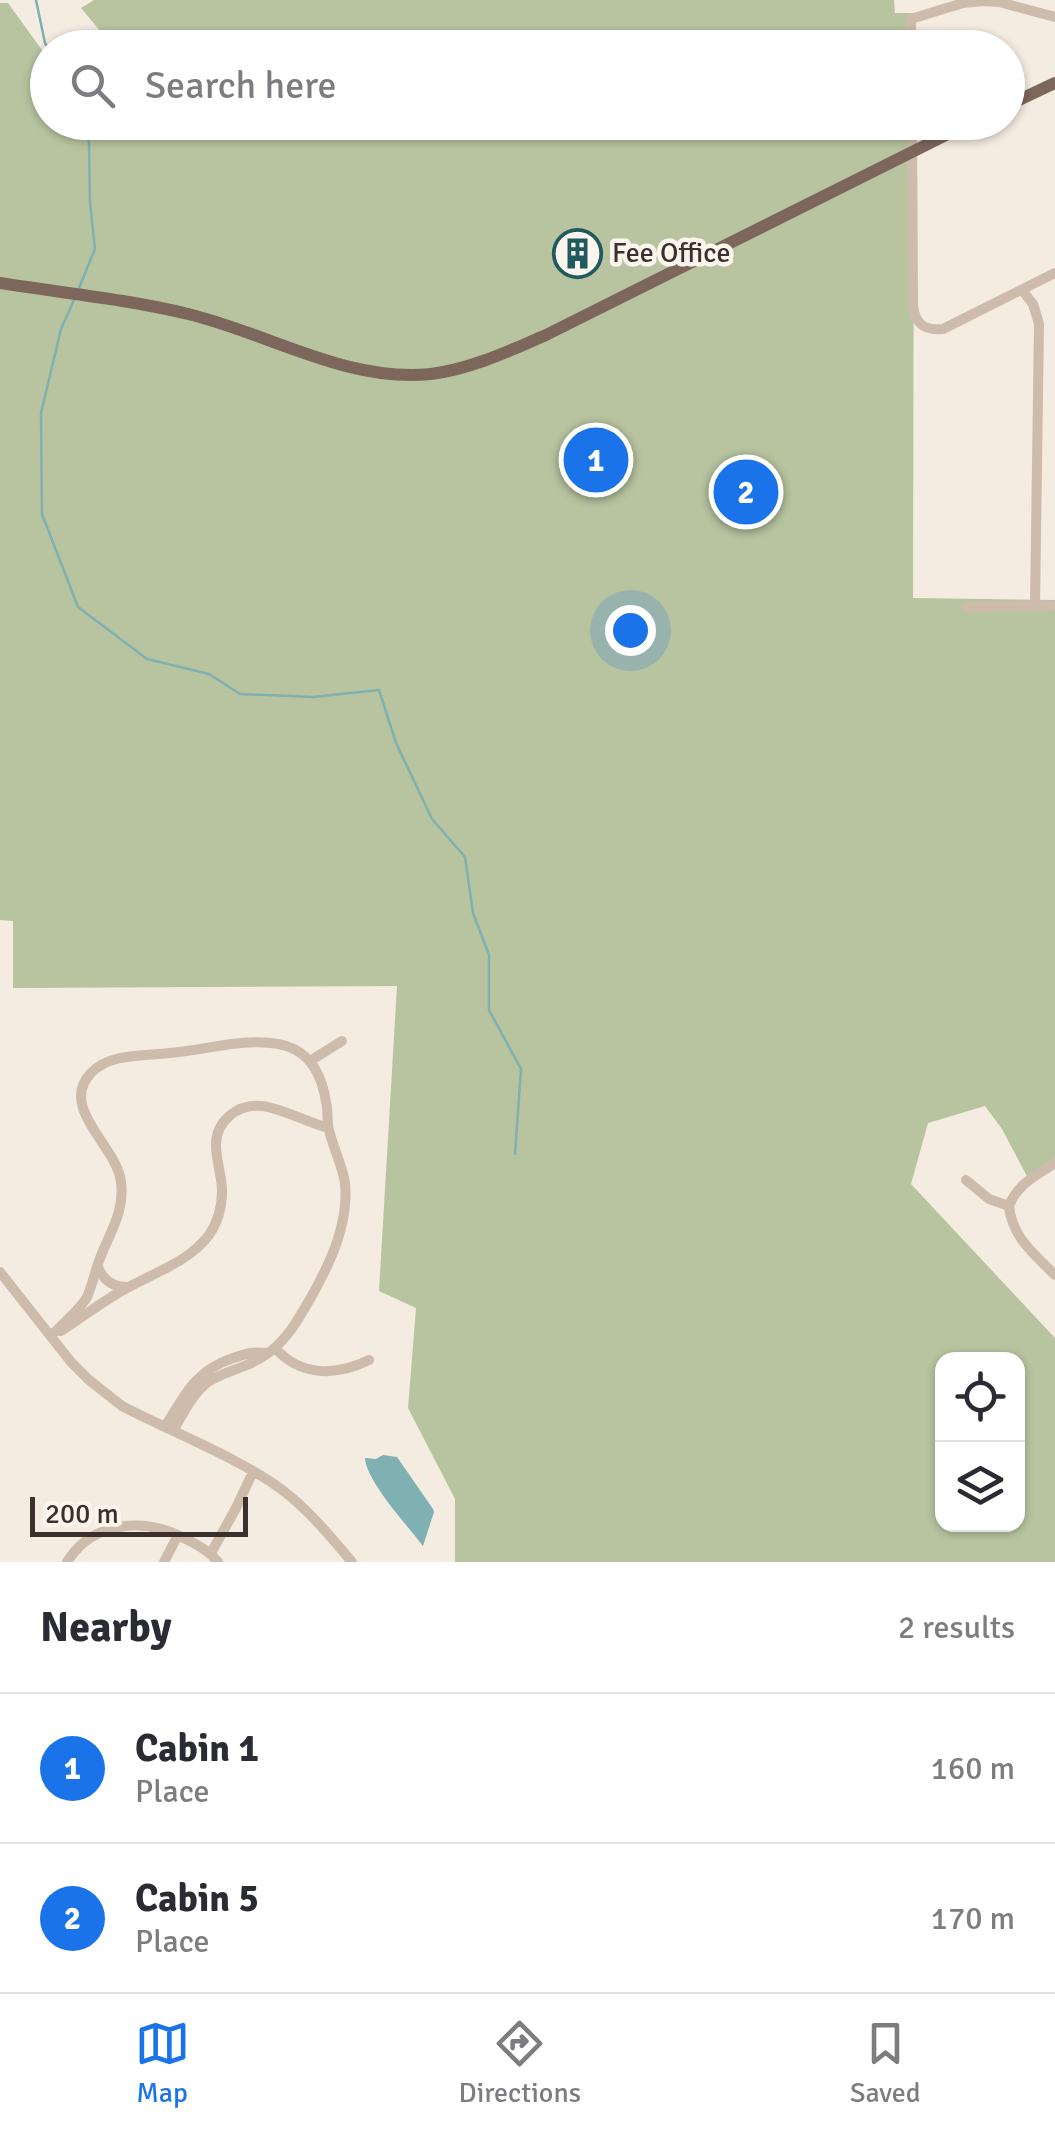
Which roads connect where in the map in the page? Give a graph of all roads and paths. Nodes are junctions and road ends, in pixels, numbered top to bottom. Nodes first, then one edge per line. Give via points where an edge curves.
1 (1055, 17) edge
2 (911, 30) edge
3 (1055, 82) edge
4 (1025, 97) edge
5 (913, 140) edge
6 (937, 140) edge
7 (913, 152) junction
8 (1055, 273) edge
9 (0, 283) edge
10 (1022, 290) junction
11 (1035, 606) junction
12 (1055, 606) edge
13 (966, 607) dead end
14 (342, 1041) dead end
15 (310, 1061) junction
16 (328, 1128) junction
17 (1055, 1162) edge
18 (966, 1180) dead end
19 (1009, 1206) junction
20 (98, 1267) junction
21 (0, 1272) edge
22 (1055, 1275) edge
23 (128, 1287) junction
24 (89, 1290) junction
25 (103, 1302) junction
26 (51, 1336) junction
27 (270, 1351) junction
28 (369, 1360) dead end
29 (169, 1429) junction
30 (253, 1472) junction
31 (178, 1535) junction
32 (214, 1557) edge
33 (67, 1562) edge
34 (164, 1562) edge
35 (352, 1562) edge

1 - 2 street via 983,1 911,19
3 - 4 main road
5 - 7 street
6 - 7 main road
7 - 9 main road via 546,335 435,373 370,372 206,320
7 - 10 street via 917,321 928,330 942,329
8 - 10 street
10 - 11 street via 1039,324
11 - 12 street
11 - 13 street
14 - 15 street
15 - 16 street via 324,1093
15 - 20 street via 285,1045 260,1041 126,1058 92,1072 81,1093 83,1110 114,1157 122,1184 118,1221
16 - 23 street via 262,1106 230,1114 215,1143 222,1188 212,1230 185,1257
16 - 27 street via 345,1180 342,1222 322,1276 295,1324
17 - 19 street via 1021,1186
18 - 19 street
19 - 22 street via 1018,1236
20 - 23 street via 107,1282
20 - 24 street
21 - 26 street
23 - 25 street
24 - 25 street via 100,1291
24 - 26 street
25 - 26 street
26 - 29 street via 108,1396
27 - 28 street via 315,1372
27 - 29 street via 208,1382
29 - 30 street
30 - 32 street
30 - 35 street via 305,1509
31 - 32 street
31 - 33 street via 120,1526 88,1540
31 - 34 street

